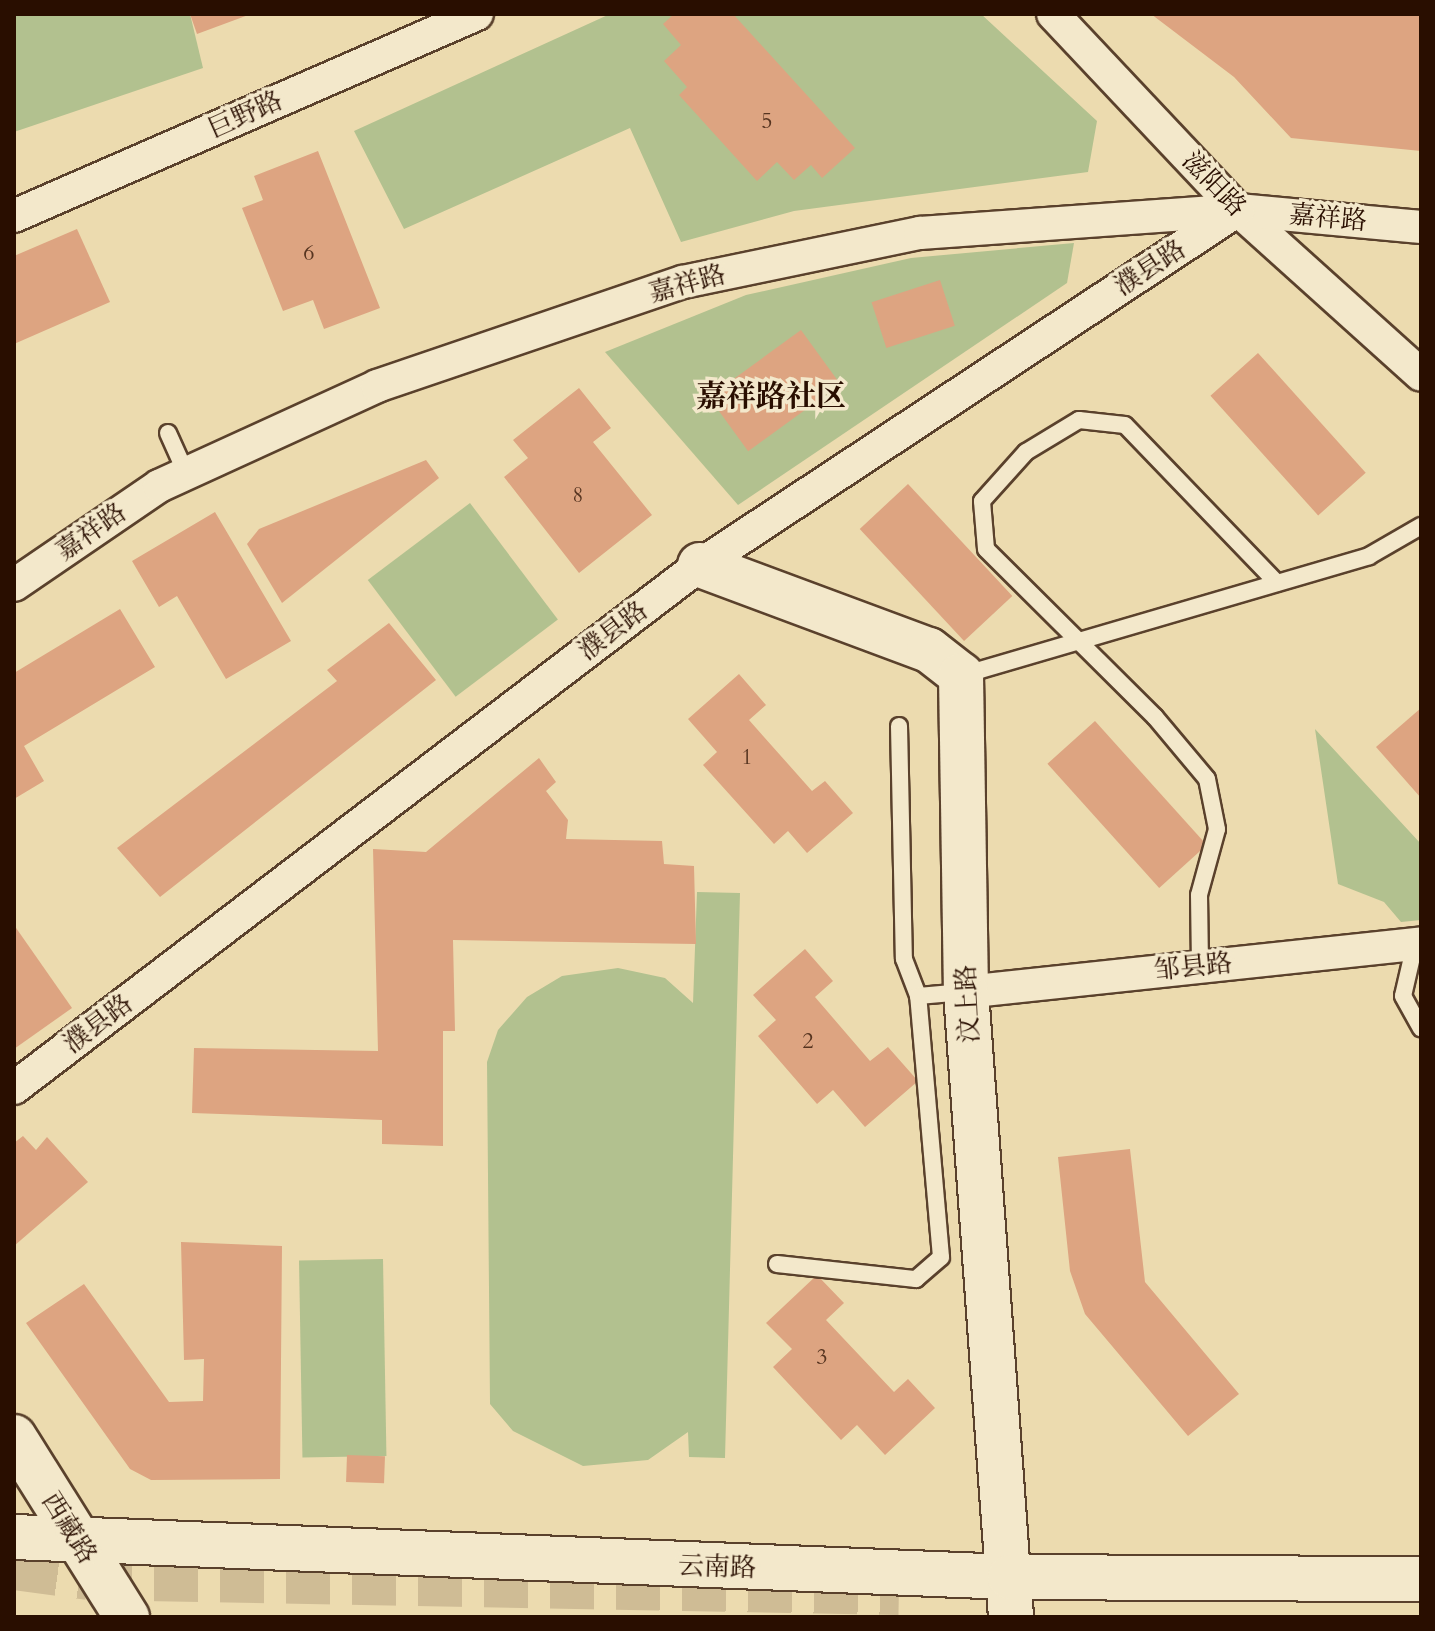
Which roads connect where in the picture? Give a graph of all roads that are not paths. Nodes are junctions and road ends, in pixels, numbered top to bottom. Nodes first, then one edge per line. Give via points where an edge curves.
1 (477, 14) edge
2 (1053, 14) edge
3 (1238, 210) junction
4 (14, 216) edge
5 (1421, 227) edge
6 (1421, 375) edge
7 (168, 433) dead end
8 (186, 473) junction
9 (1421, 526) edge
10 (700, 565) junction
11 (1277, 583) junction
12 (14, 585) edge
13 (1080, 641) junction
14 (961, 675) junction
15 (899, 726) dead end
16 (1418, 943) edge
17 (1200, 966) junction
18 (966, 992) junction
19 (918, 996) junction
20 (1421, 1028) edge
21 (14, 1088) edge
22 (777, 1264) dead end
23 (14, 1437) edge
24 (14, 1537) edge
25 (78, 1544) junction
26 (1421, 1579) edge
27 (1011, 1597) edge
28 (127, 1617) edge

1 - 4 street, 巨野路
2 - 3 street, 滋阳路
3 - 5 street, 嘉祥路
3 - 6 street, 滋阳路
3 - 8 street, 嘉祥路 via 920,233 683,282 377,386
3 - 10 street, 濮县路
7 - 8 lane
8 - 12 street, 嘉祥路
9 - 11 lane via 1369,556
10 - 14 main road via 929,650
10 - 21 street, 濮县路
11 - 13 lane
11 - 13 lane via 1125,425 1079,420 1026,452 982,501 986,549
13 - 14 lane
13 - 17 lane via 1207,779 1217,829 1199,895
14 - 18 main road, 汶上路
15 - 19 lane via 904,959
16 - 17 street, 邹县路
16 - 20 lane via 1403,996
17 - 18 street, 邹县路
18 - 19 lane
18 - 27 main road, 汶上路
19 - 22 lane via 941,1257 916,1279
23 - 25 main road, 西藏路
24 - 25 main road, 云南路
25 - 27 main road, 云南路
25 - 28 main road, 西藏路
26 - 27 main road, 云南路

